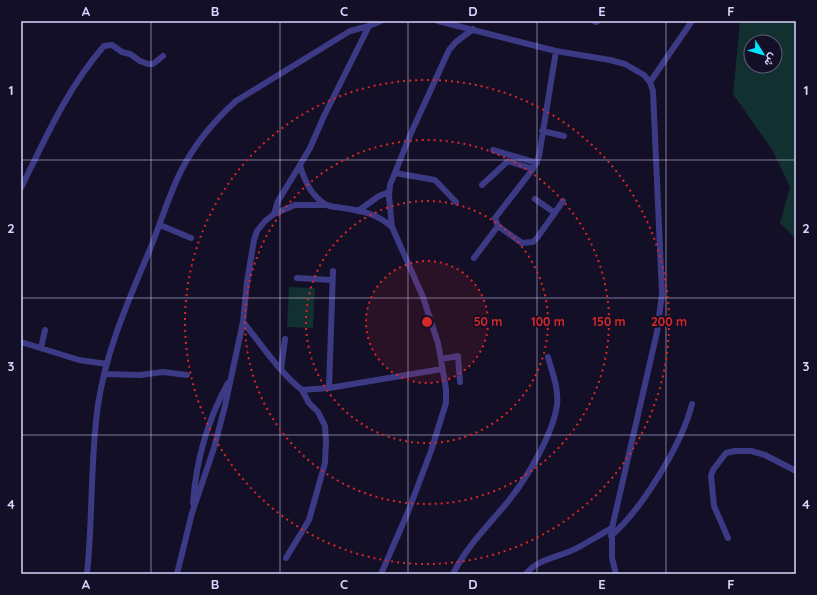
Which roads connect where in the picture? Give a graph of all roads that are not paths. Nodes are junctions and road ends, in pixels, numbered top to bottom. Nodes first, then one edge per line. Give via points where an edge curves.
1 (380, 21) edge
2 (438, 21) edge
3 (594, 21) edge
4 (598, 21) edge
5 (692, 21) edge
6 (369, 26) junction
7 (473, 29) junction
8 (556, 51) junction
9 (162, 56) dead end
10 (650, 82) junction
11 (542, 131) junction
12 (564, 136) dead end
13 (493, 150) dead end
14 (536, 163) junction
15 (300, 165) junction
16 (533, 169) junction
17 (394, 173) junction
18 (482, 185) dead end
19 (21, 188) edge
20 (389, 192) junction
21 (535, 199) dead end
22 (563, 201) dead end
23 (456, 202) dead end
24 (326, 205) junction
25 (358, 210) junction
26 (555, 213) junction
27 (274, 214) junction
28 (160, 225) junction
29 (498, 226) junction
30 (392, 227) junction
31 (191, 238) dead end
32 (474, 258) dead end
33 (333, 271) dead end
34 (297, 278) dead end
35 (332, 280) junction
36 (243, 322) junction
37 (46, 330) dead end
38 (285, 339) dead end
39 (21, 342) edge
40 (40, 348) junction
41 (548, 357) dead end
42 (441, 359) junction
43 (107, 364) junction
44 (281, 369) junction
45 (442, 369) junction
46 (105, 374) junction
47 (232, 374) junction
48 (187, 375) dead end
49 (460, 382) dead end
50 (328, 388) junction
51 (302, 390) junction
52 (692, 404) dead end
53 (796, 471) edge
54 (192, 513) junction
55 (612, 528) junction
56 (611, 536) junction
57 (728, 538) dead end
58 (286, 558) dead end
59 (87, 574) edge
60 (177, 574) edge
61 (382, 574) edge
62 (453, 574) edge
63 (526, 574) edge
64 (616, 574) edge

1 - 6 street
2 - 7 street
3 - 4 street
5 - 10 street
6 - 15 street
6 - 28 street via 350,31 236,101 224,112 182,168
7 - 8 street
7 - 17 street via 449,50
8 - 10 street via 624,64 635,69
8 - 11 street
9 - 19 street via 153,64 148,64 112,45 104,46 69,96
10 - 55 street via 653,91 662,294 657,332
11 - 12 street
11 - 14 street
13 - 14 street
14 - 16 street
15 - 24 street via 310,189
15 - 27 street via 278,201
16 - 18 street via 508,161
16 - 29 street via 495,218
17 - 20 street
17 - 23 street via 435,180
20 - 25 street
20 - 30 street
21 - 26 street
22 - 26 street
24 - 25 street
24 - 27 street via 295,205
25 - 30 street via 381,218
26 - 29 street via 533,242 522,243
27 - 36 street via 257,231 254,240
28 - 31 street
28 - 43 street via 113,341
29 - 32 street
30 - 42 street via 423,297
33 - 35 street
34 - 35 street
35 - 50 street
36 - 44 street
36 - 47 street
37 - 40 street
38 - 44 street
39 - 40 street
40 - 43 street via 79,360
41 - 62 street via 557,387 557,404 551,427 526,475 510,499 460,560
42 - 45 street
42 - 49 street via 458,356
43 - 46 street
44 - 51 street
45 - 50 street
45 - 61 street via 446,403 408,512
46 - 48 street via 140,375 163,372
46 - 59 street via 96,425
47 - 54 street via 214,448
47 - 54 street via 217,402 203,446 194,482
50 - 51 street
51 - 58 street via 325,426 324,464 310,520
52 - 56 street via 676,445 654,483 623,525
53 - 57 street via 765,455 751,451 726,453 711,476 714,506
54 - 60 street
55 - 56 street
55 - 63 street via 578,548 539,563
56 - 64 street

